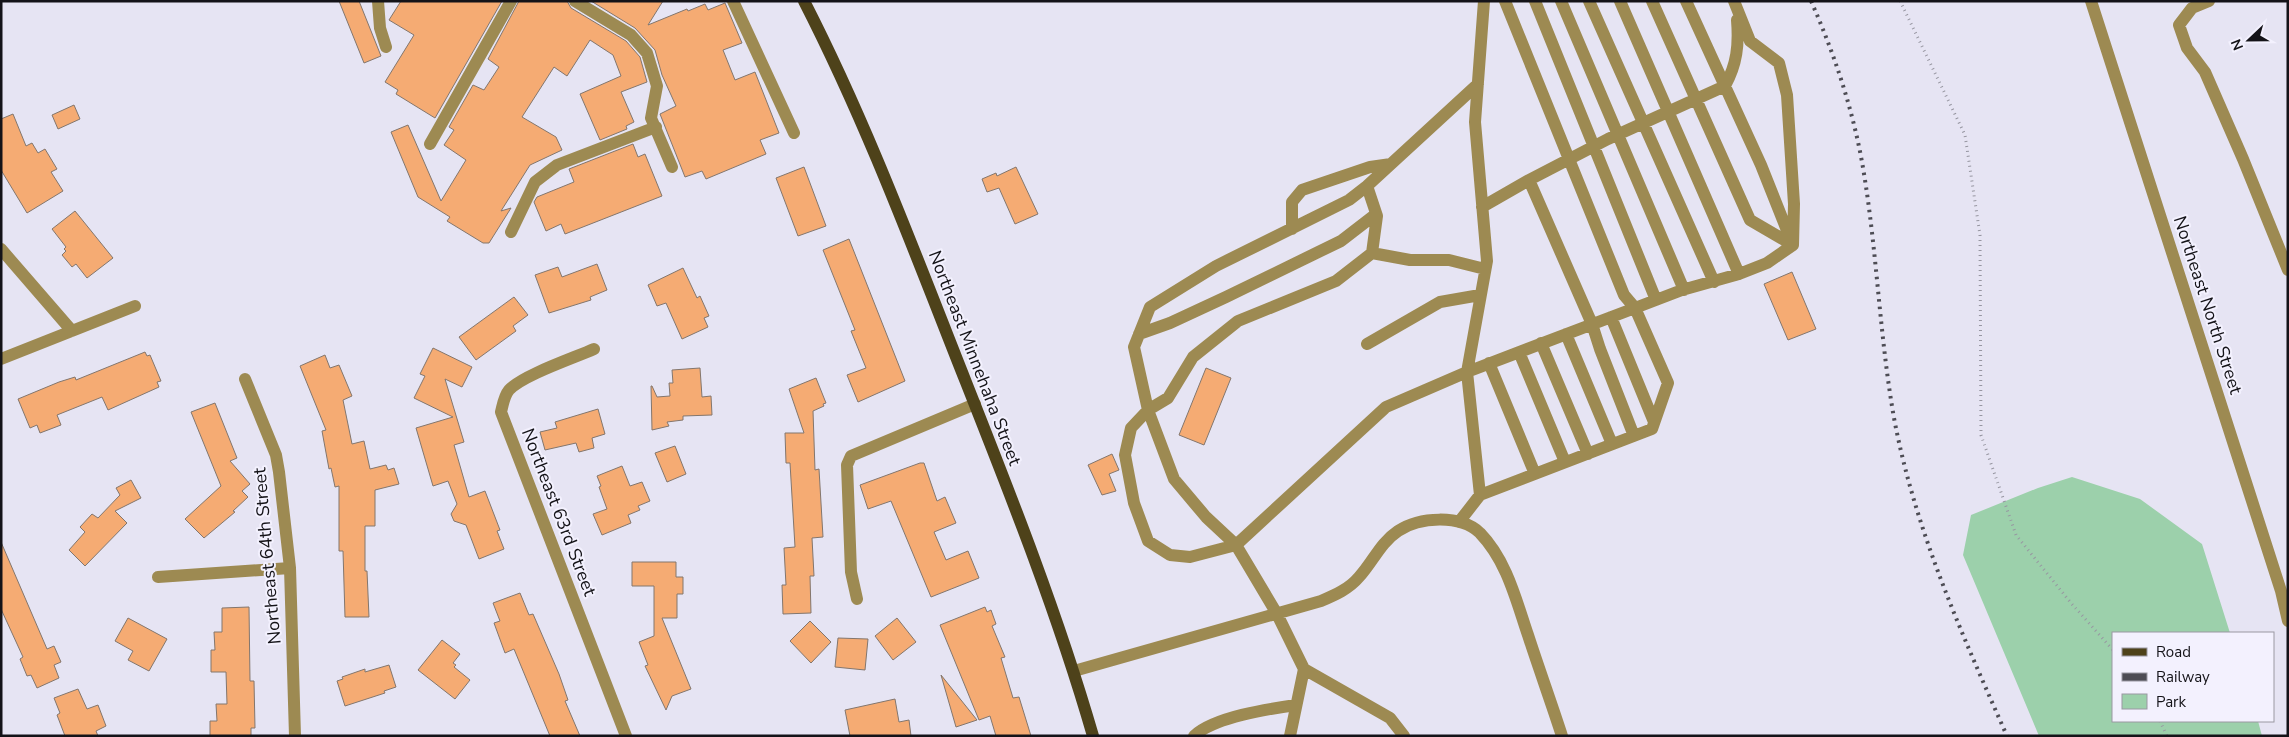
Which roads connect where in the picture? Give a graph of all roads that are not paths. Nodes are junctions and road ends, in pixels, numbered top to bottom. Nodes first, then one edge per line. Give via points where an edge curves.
1 (378, 1) edge
2 (510, 1) edge
3 (575, 1) edge
4 (733, 1) edge
5 (804, 1) edge
6 (1484, 1) edge
7 (1505, 1) edge
8 (1535, 1) edge
9 (1561, 1) edge
10 (1589, 1) edge
11 (1620, 1) edge
12 (1652, 1) edge
13 (1686, 1) edge
14 (2091, 1) edge
15 (2209, 1) edge
16 (1735, 4) edge
17 (386, 47) dead end
18 (1478, 84) junction
19 (1725, 86) junction
20 (1696, 100) junction
21 (1668, 112) junction
22 (1644, 123) junction
23 (656, 127) junction
24 (794, 133) dead end
25 (1618, 134) junction
26 (430, 144) dead end
27 (1594, 146) junction
28 (1569, 159) junction
29 (1391, 164) junction
30 (672, 167) dead end
31 (1529, 180) junction
32 (1367, 186) junction
33 (1482, 207) junction
34 (1376, 214) junction
35 (1292, 229) junction
36 (511, 232) dead end
37 (1793, 245) junction
38 (1, 249) edge
39 (1372, 253) junction
40 (1485, 270) junction
41 (2288, 270) edge
42 (1739, 274) junction
43 (1714, 282) junction
44 (1684, 290) junction
45 (1480, 295) junction
46 (1656, 300) junction
47 (135, 306) dead end
48 (1634, 308) junction
49 (1611, 317) junction
50 (1592, 324) junction
51 (72, 331) junction
52 (1139, 334) junction
53 (1566, 334) junction
54 (1367, 344) dead end
55 (1541, 344) junction
56 (594, 350) dead end
57 (1519, 352) junction
58 (1, 359) edge
59 (1489, 363) junction
60 (1467, 372) junction
61 (245, 379) dead end
62 (975, 404) junction
63 (1148, 410) junction
64 (1654, 422) junction
65 (1634, 436) junction
66 (1612, 444) junction
67 (1588, 454) junction
68 (1565, 462) junction
69 (1535, 474) junction
70 (1480, 495) junction
71 (1459, 522) junction
72 (1236, 545) junction
73 (290, 568) junction
74 (158, 576) dead end
75 (2280, 591) junction
76 (857, 599) dead end
77 (2288, 605) edge
78 (1277, 614) junction
79 (2288, 621) edge
80 (1304, 670) junction
81 (1074, 671) junction
82 (1296, 706) junction
83 (296, 736) edge
84 (626, 736) edge
85 (1093, 736) edge
86 (1194, 736) edge
87 (1290, 736) edge
88 (1404, 736) edge
89 (1562, 736) edge

1 - 17 street via 380,28
2 - 26 street
3 - 23 street via 630,35 647,53 657,86 652,118
4 - 24 street
5 - 62 main road, Northeast Minnehaha Street via 865,131
6 - 18 street
7 - 28 street
8 - 27 street
9 - 25 street
10 - 22 street
11 - 21 street
12 - 20 street
13 - 19 street
14 - 75 street, Northeast North Street
15 - 41 street via 2192,8 2179,25 2187,48 2205,72 2244,159
16 - 19 street via 1739,44 1734,70
16 - 37 street via 1750,41 1779,63 1787,95 1794,204
18 - 29 street
18 - 33 street via 1475,122
19 - 20 street
19 - 37 street
20 - 21 street
20 - 37 street via 1750,220
21 - 22 street
21 - 42 street
22 - 25 street
22 - 43 street
23 - 30 street
23 - 36 street via 557,165 535,182
25 - 27 street
25 - 44 street
27 - 28 street
27 - 46 street
28 - 31 street
28 - 48 street via 1624,295
29 - 32 street
29 - 35 street via 1370,167 1302,190 1292,202
31 - 33 street
31 - 50 street
32 - 34 street
32 - 35 street via 1349,200
33 - 40 street
34 - 39 street
34 - 52 street via 1341,241 1170,323
35 - 52 street via 1216,266 1150,307
37 - 42 street via 1767,263
38 - 51 street
39 - 40 street via 1410,260 1449,260
39 - 63 street via 1336,281 1238,321 1193,357 1168,398
40 - 45 street
42 - 43 street
43 - 44 street
44 - 46 street
45 - 54 street via 1440,302
45 - 60 street
46 - 48 street
47 - 51 street
48 - 49 street
48 - 64 street via 1668,383
49 - 50 street
49 - 64 street
50 - 53 street
50 - 65 street
51 - 58 street
52 - 63 street via 1134,347
53 - 55 street
53 - 66 street
55 - 57 street
55 - 67 street
56 - 84 street, Northeast 63rd Street via 522,381 509,390 501,412
57 - 59 street
57 - 68 street
59 - 60 street
59 - 69 street
60 - 70 street
60 - 72 street via 1386,407
61 - 73 street, Northeast 64th Street via 276,455
62 - 76 street via 851,456 847,465 851,572
62 - 81 main road, Northeast Minnehaha Street
63 - 72 street via 1174,479 1206,517
63 - 72 street via 1131,428 1125,455 1134,503 1148,541 1170,555 1190,557
64 - 65 street via 1652,429
65 - 66 street
66 - 67 street
67 - 68 street
68 - 69 street
69 - 70 street
70 - 71 street
71 - 78 street via 1438,519 1398,530 1382,544 1361,576 1347,589 1321,601
71 - 89 street via 1478,531 1496,552 1512,587
72 - 78 street
73 - 74 street
73 - 83 street, Northeast 64th Street
75 - 77 street
75 - 79 street, Northeast North Street
78 - 80 street
78 - 81 street
80 - 82 street
80 - 88 street via 1390,718
81 - 85 main road, Northeast Minnehaha Street
82 - 86 street via 1258,710
82 - 87 street

